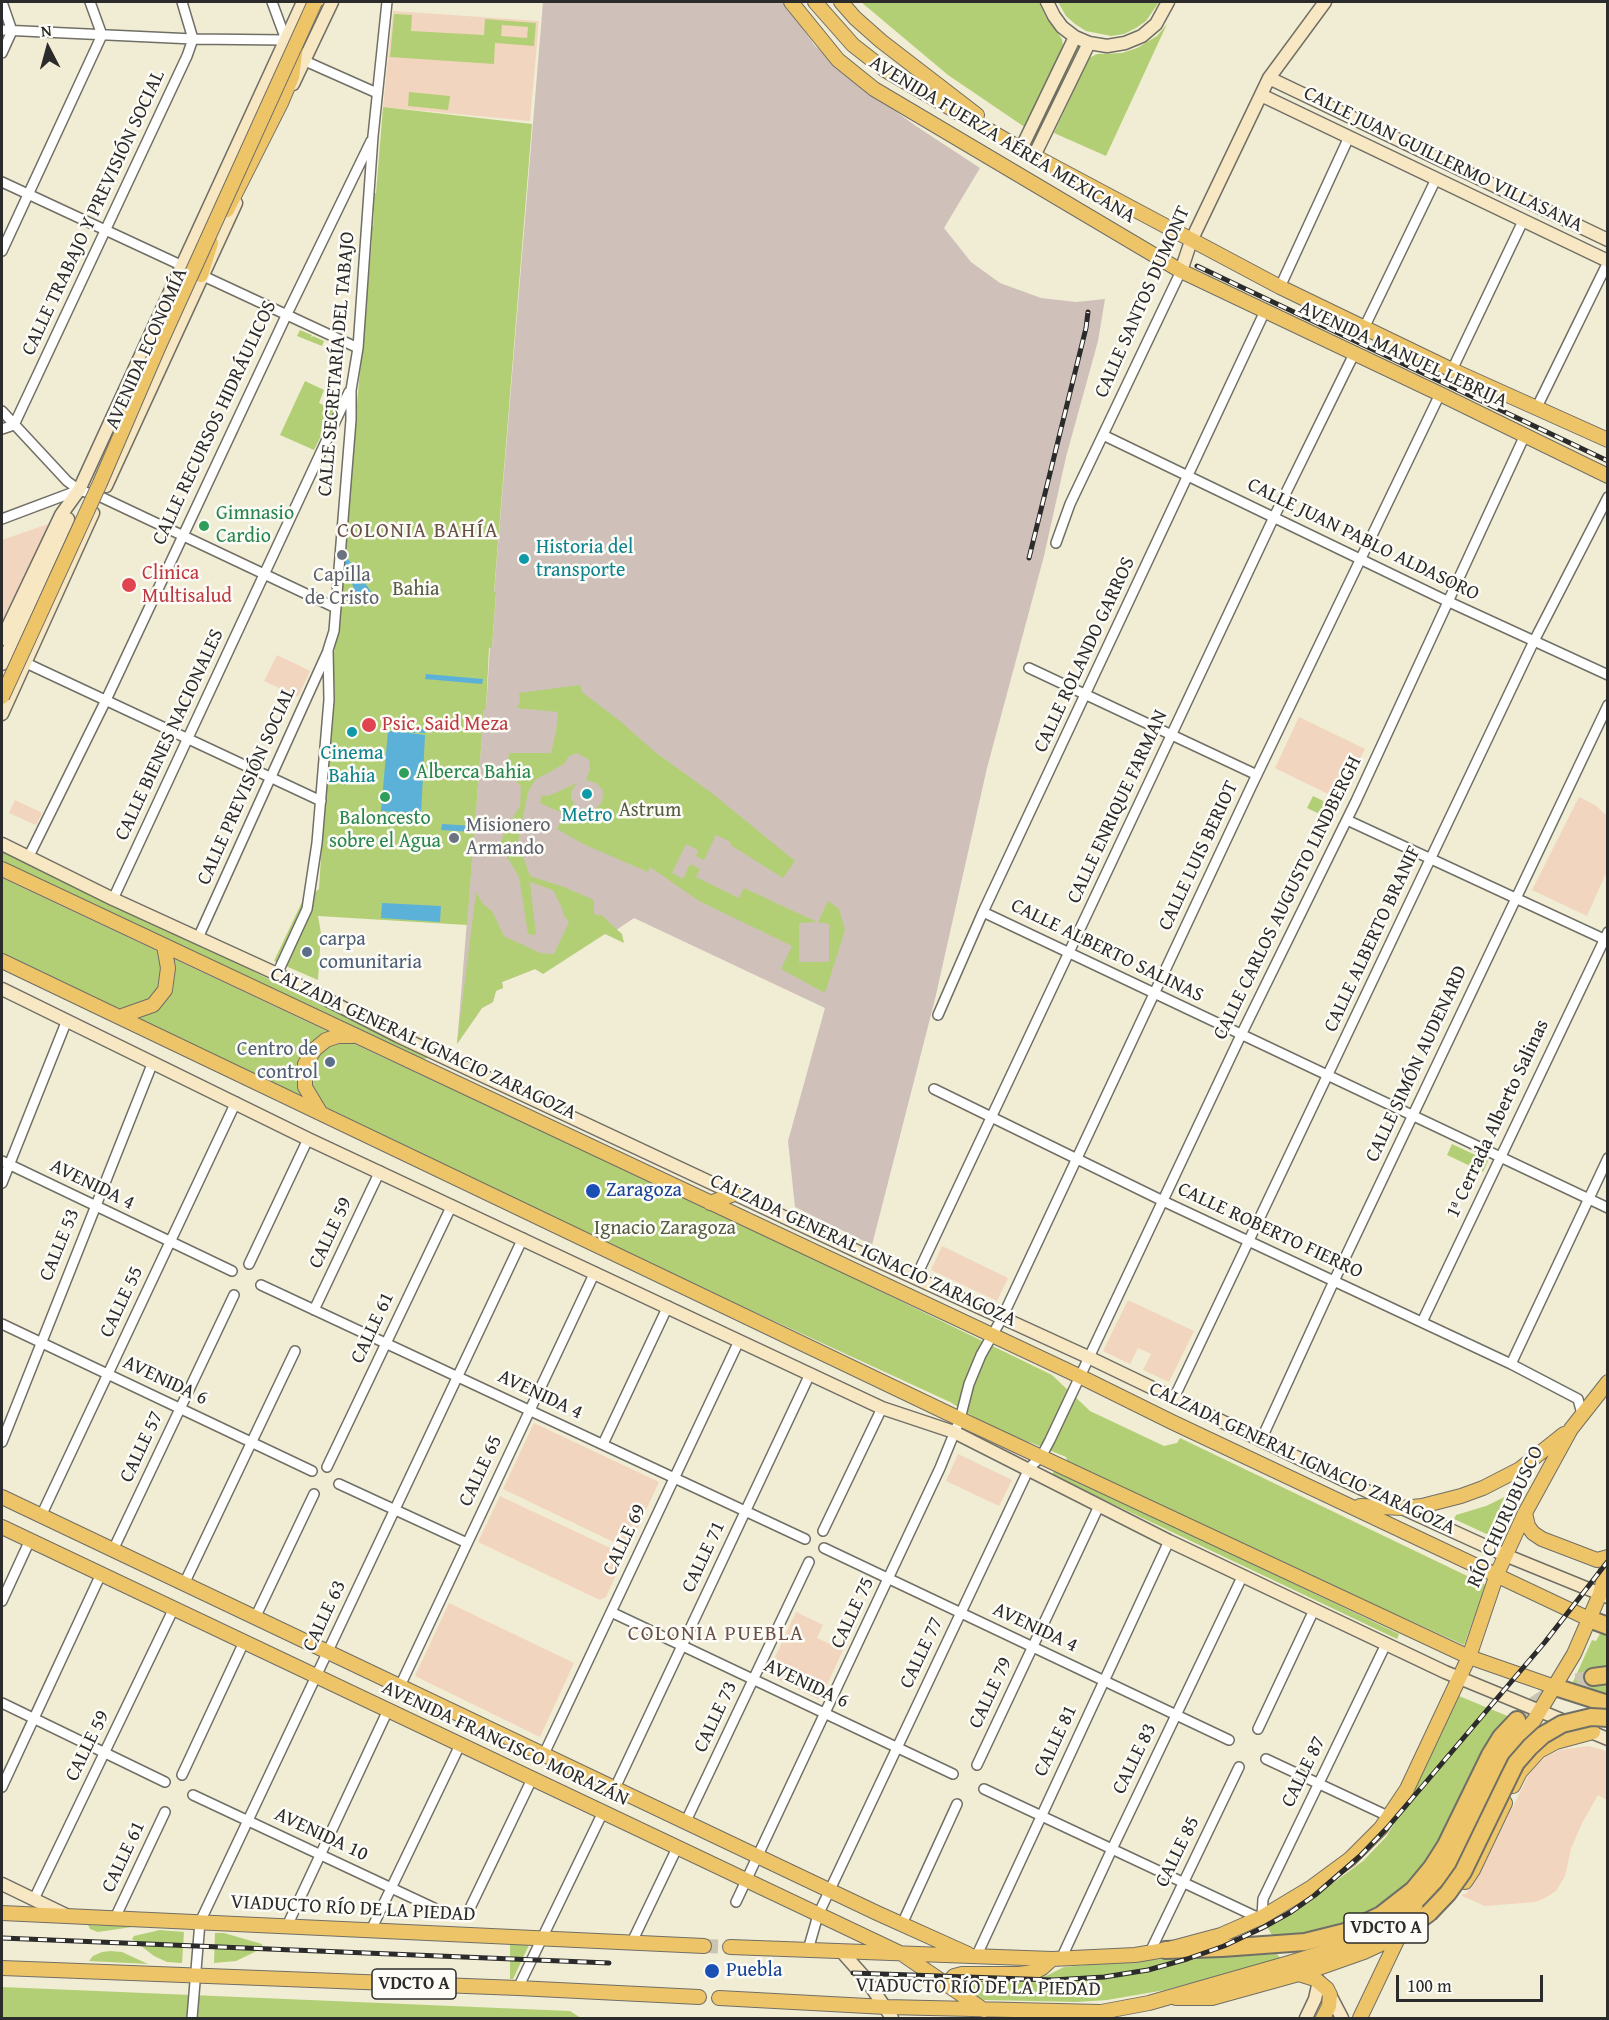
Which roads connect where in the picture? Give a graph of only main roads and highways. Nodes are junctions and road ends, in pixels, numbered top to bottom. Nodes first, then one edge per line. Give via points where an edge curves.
1 (315, 2) edge
2 (322, 2) edge
3 (332, 2) edge
4 (791, 2) edge
5 (815, 2) edge
6 (841, 2) edge
7 (1047, 2) edge
8 (1168, 2) edge
9 (1325, 2) edge
10 (299, 4) edge
11 (1075, 36) junction
12 (291, 43) junction
13 (1089, 43) junction
14 (1269, 78) junction
15 (1261, 95) junction
16 (1027, 153) junction
17 (1608, 240) edge
18 (1191, 241) junction
19 (1608, 261) edge
20 (1181, 271) junction
21 (201, 275) junction
22 (1608, 440) edge
23 (1608, 476) edge
24 (80, 490) junction
25 (2, 639) edge
26 (2, 664) edge
27 (2, 697) edge
28 (2, 714) edge
29 (2, 844) edge
30 (2, 869) edge
31 (164, 946) junction
32 (2, 961) edge
33 (2, 989) edge
34 (119, 1017) junction
35 (355, 1036) junction
36 (321, 1115) junction
37 (736, 1194) junction
38 (710, 1203) junction
39 (739, 1216) junction
40 (1608, 1382) edge
41 (1571, 1429) junction
42 (2, 1497) edge
43 (1348, 1505) junction
44 (1402, 1508) junction
45 (1526, 1513) junction
46 (2, 1527) edge
47 (1505, 1555) junction
48 (1608, 1557) edge
49 (1608, 1563) edge
50 (1497, 1574) junction
51 (1604, 1595) edge
52 (1590, 1619) junction
53 (1608, 1626) edge
54 (1469, 1657) junction
55 (1459, 1678) junction
56 (1555, 1687) junction
57 (1608, 1704) edge
58 (1539, 1712) junction
59 (1608, 1718) edge
60 (1517, 1720) tunnel mouth
61 (1593, 1732) junction
62 (1608, 1739) edge
63 (1530, 1759) junction
64 (2, 1884) edge
65 (2, 1913) edge
66 (69, 1916) junction
67 (1400, 1934) junction
68 (704, 1946) tunnel mouth
69 (730, 1947) tunnel mouth
70 (1158, 1951) junction
71 (842, 1952) junction
72 (903, 1954) junction
73 (976, 1957) junction
74 (1057, 1959) junction
75 (2, 1968) edge
76 (1298, 1974) junction
77 (1379, 1979) junction
78 (1319, 1981) junction
79 (947, 1984) junction
80 (1330, 1995) junction
81 (699, 1997) dead end
82 (719, 1998) dead end
83 (1168, 1998) junction
84 (984, 2010) junction
85 (889, 2013) edge
86 (1095, 2015) edge
87 (1306, 2019) edge
88 (1323, 2019) edge
89 (1342, 2019) edge
90 (1360, 2019) edge
91 (1368, 2019) edge

1 - 12 main road, bridge
2 - 12 main road
3 - 21 main road, AVENIDA ECONOMÍA
4 - 20 main road, AVENIDA FUERZA AÉREA MEXICANA via 830,52 874,89
5 - 16 main road, AVENIDA FUERZA AÉREA MEXICANA via 853,45 878,66
6 - 16 main road via 881,41
7 - 11 main road via 1058,21
8 - 13 main road via 1156,24 1142,36 1125,44
9 - 14 main road, CALLE SANTOS DUMONT
10 - 12 main road, AVENIDA ECONOMÍA
11 - 13 main road
11 - 16 main road
12 - 21 main road, bridge via 291,77 211,241
12 - 24 main road, AVENIDA ECONOMÍA via 181,266
12 - 27 main road, bridge via 100,483
13 - 16 main road
14 - 15 main road, CALLE SANTOS DUMONT
14 - 17 main road, CALLE JUAN GUILLERMO VILLASANA
15 - 18 main road, CALLE SANTOS DUMONT
15 - 19 main road, CALLE JUAN GUILLERMO VILLASANA
16 - 18 main road, AVENIDA FUERZA AÉREA MEXICANA
18 - 20 main road, CALLE SANTOS DUMONT
18 - 22 main road, AVENIDA MANUEL LEBRIJA via 1452,370
20 - 23 main road, AVENIDA MANUEL LEBRIJA
21 - 28 main road, AVENIDA ECONOMÍA
24 - 25 main road, AVENIDA ECONOMÍA via 61,515
24 - 26 main road
29 - 37 main road, CALZADA GENERAL IGNACIO ZARAGOZA via 277,974 372,1024
30 - 31 main road, CALZADA GENERAL IGNACIO ZARAGOZA
31 - 34 main road via 168,969 165,990 153,1005
31 - 35 main road, CALZADA GENERAL IGNACIO ZARAGOZA
32 - 34 main road
33 - 55 main road via 308,1139 882,1408 954,1432 1169,1541
34 - 36 main road
35 - 36 main road via 326,1040 305,1064 305,1087
35 - 38 main road, CALZADA GENERAL IGNACIO ZARAGOZA
36 - 54 main road
37 - 38 main road
37 - 39 main road
37 - 44 main road, CALZADA GENERAL IGNACIO ZARAGOZA
38 - 39 main road, CALZADA GENERAL IGNACIO ZARAGOZA
39 - 43 main road, CALZADA GENERAL IGNACIO ZARAGOZA
40 - 41 main road, RÍO CHURUBUSCO
41 - 44 main road via 1520,1469 1483,1488 1441,1502
41 - 45 main road, RÍO CHURUBUSCO
42 - 73 main road, AVENIDA FRANCISCO MORAZÁN
43 - 44 main road
43 - 50 main road, CALZADA GENERAL IGNACIO ZARAGOZA
44 - 47 main road, CALZADA GENERAL IGNACIO ZARAGOZA
45 - 47 main road, RÍO CHURUBUSCO
45 - 48 main road via 1527,1526 1542,1539 1597,1560
46 - 72 main road, AVENIDA FRANCISCO MORAZÁN
47 - 50 main road, RÍO CHURUBUSCO
47 - 51 main road, CALZADA GENERAL IGNACIO ZARAGOZA
49 - 51 main road
50 - 52 main road, CALZADA GENERAL IGNACIO ZARAGOZA
50 - 54 main road, RÍO CHURUBUSCO
51 - 52 main road
52 - 53 highway, CALZADA GENERAL IGNACIO ZARAGOZA
52 - 56 main road
54 - 55 main road, RÍO CHURUBUSCO
54 - 56 main road
55 - 58 main road
55 - 70 main road, VIADUCTO RÍO DE LA PIEDAD via 1418,1769 1390,1817 1367,1843 1331,1874 1261,1918 1221,1935
56 - 57 highway
56 - 58 main road
58 - 61 main road
58 - 63 main road via 1538,1736
58 - 83 main road, VIADUCTO RÍO DE LA PIEDAD / VDCTO A via 1504,1757 1447,1868 1406,1914 1348,1945
59 - 67 highway, bridge via 1591,1717 1562,1724 1530,1747 1516,1763 1463,1872 1429,1912
60 - 70 highway via 1490,1755 1432,1867 1413,1890 1381,1916 1356,1928 1305,1942
61 - 62 main road
61 - 63 main road via 1556,1742
63 - 67 main road via 1462,1887 1430,1922
64 - 66 main road
65 - 66 main road, VIADUCTO RÍO DE LA PIEDAD
66 - 68 main road, VIADUCTO RÍO DE LA PIEDAD
67 - 76 main road via 1364,1952
67 - 77 main road
69 - 71 main road, VIADUCTO RÍO DE LA PIEDAD
70 - 74 main road, VIADUCTO RÍO DE LA PIEDAD
71 - 72 main road, VIADUCTO RÍO DE LA PIEDAD
71 - 85 main road
72 - 73 main road, VIADUCTO RÍO DE LA PIEDAD
72 - 79 main road, AVENIDA FRANCISCO MORAZÁN
73 - 74 main road, VIADUCTO RÍO DE LA PIEDAD
74 - 79 main road via 1034,1972 962,1974
75 - 81 main road, VDCTO A
76 - 78 main road
76 - 83 main road via 1212,1998
77 - 90 main road
77 - 91 main road
78 - 80 main road
78 - 87 main road
79 - 84 main road, AVENIDA FRANCISCO MORAZÁN
80 - 88 main road
80 - 89 main road
82 - 85 main road, VIADUCTO RÍO DE LA PIEDAD / VDCTO A
83 - 86 main road, VIADUCTO RÍO DE LA PIEDAD / VDCTO A
84 - 85 main road, VIADUCTO RÍO DE LA PIEDAD / VDCTO A
84 - 86 main road, VIADUCTO RÍO DE LA PIEDAD / VDCTO A

